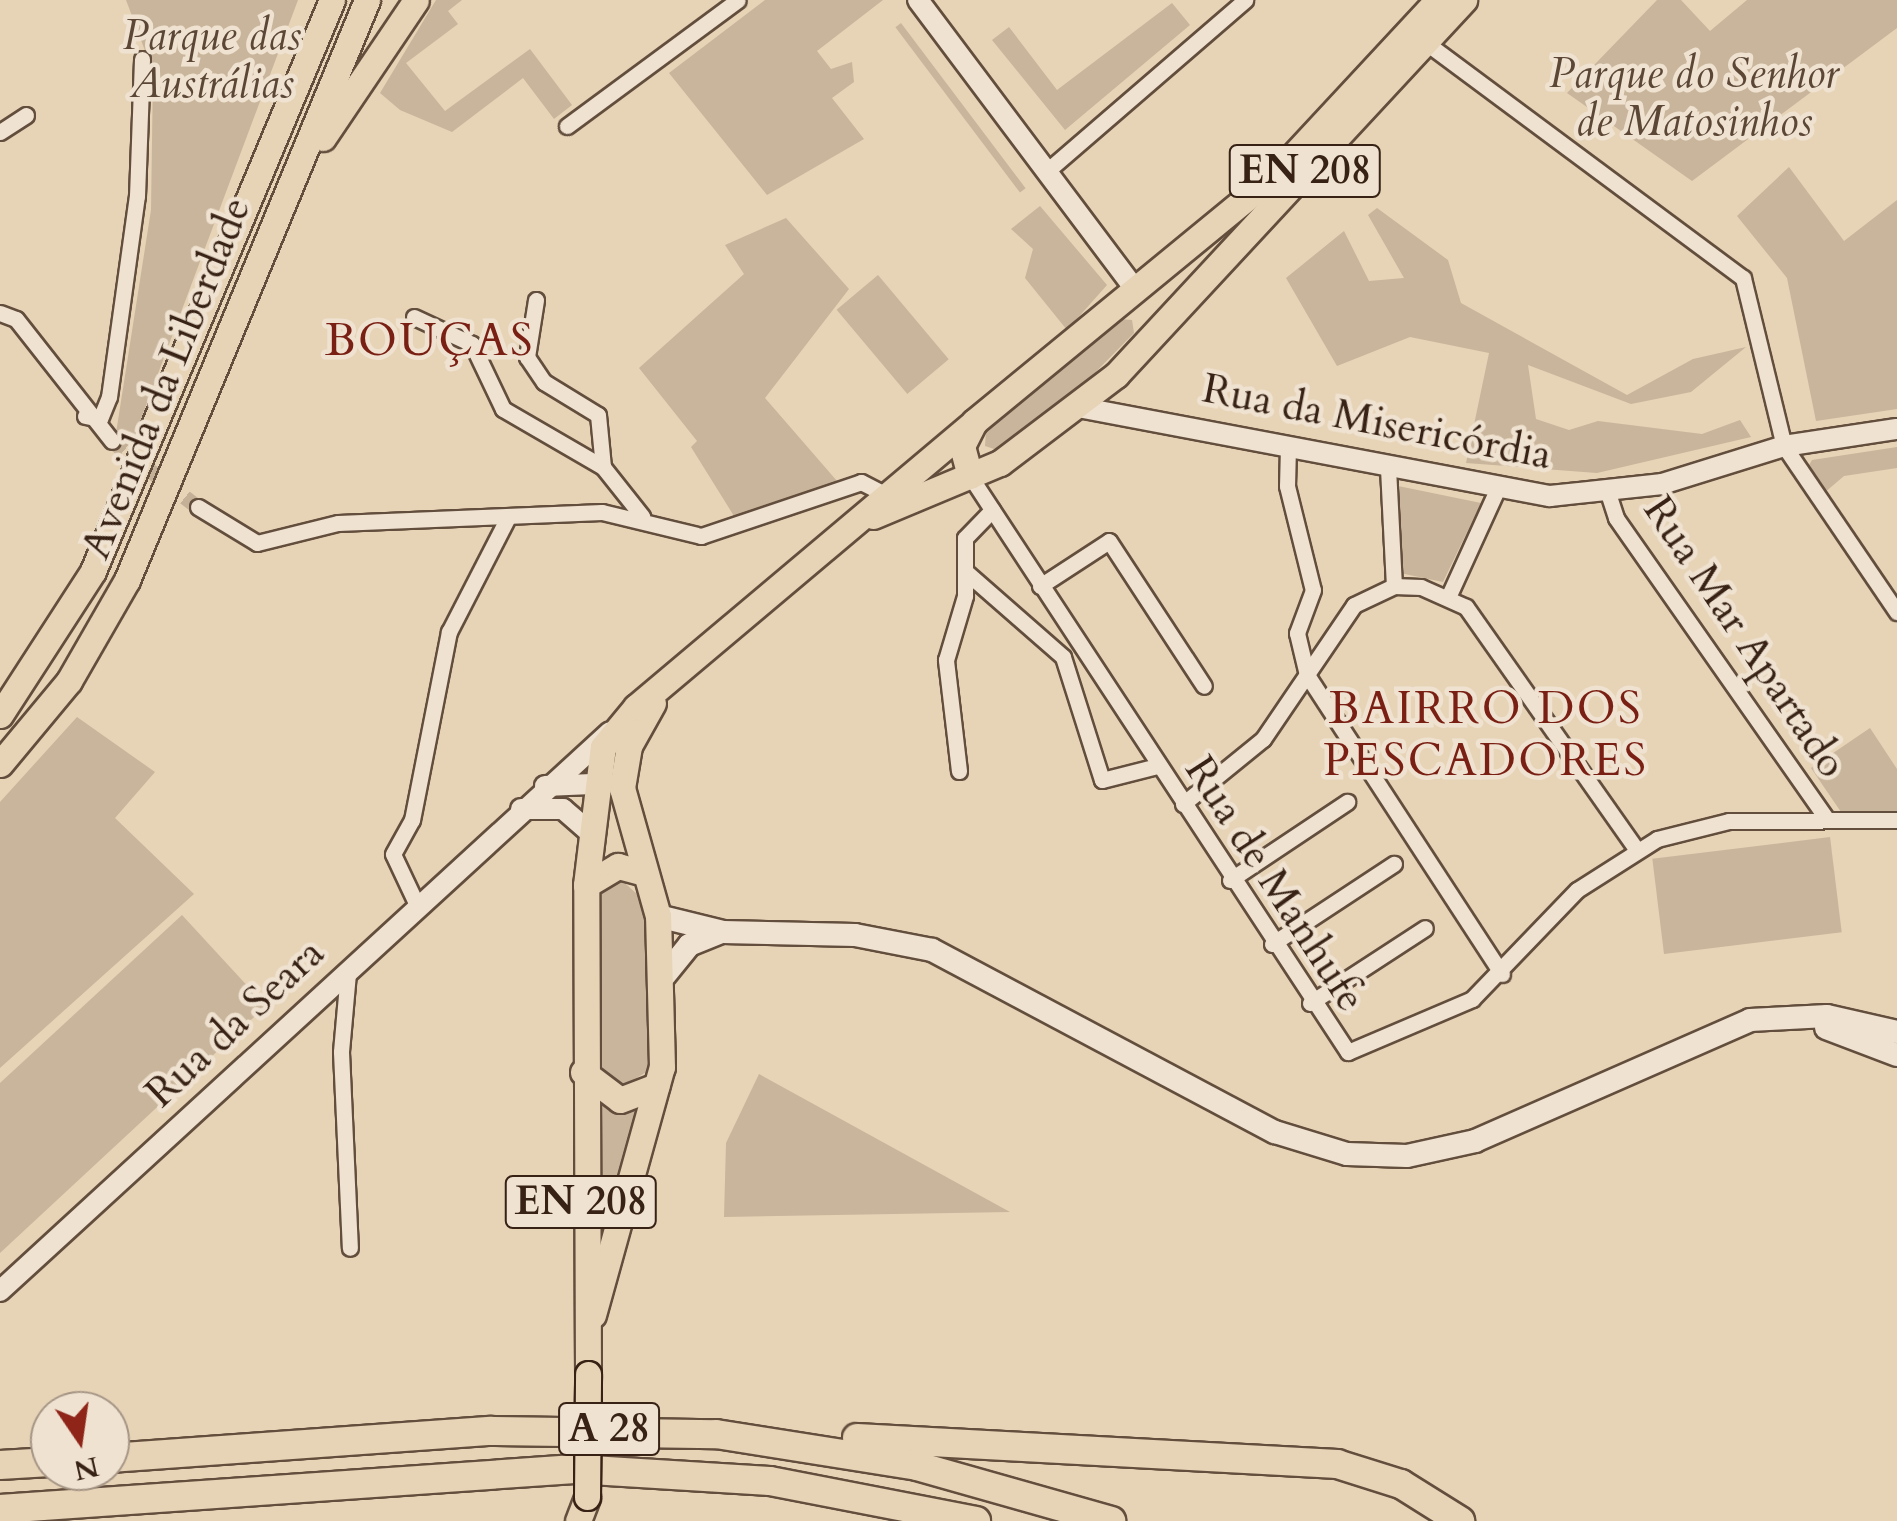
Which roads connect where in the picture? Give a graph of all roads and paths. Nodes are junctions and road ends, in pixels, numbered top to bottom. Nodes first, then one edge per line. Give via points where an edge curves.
1 (316, 0) edge
2 (332, 0) edge
3 (366, 0) edge
4 (416, 0) edge
5 (738, 0) edge
6 (918, 0) edge
7 (1245, 0) edge
8 (1438, 0) edge
9 (1464, 0) edge
10 (1425, 42) junction
11 (142, 59) dead end
12 (26, 115) dead end
13 (567, 126) dead end
14 (0, 132) edge
15 (264, 157) junction
16 (1047, 172) junction
17 (1134, 288) junction
18 (536, 300) dead end
19 (240, 303) junction
20 (0, 313) edge
21 (414, 318) dead end
22 (1147, 342) junction
23 (1116, 375) junction
24 (1078, 408) junction
25 (1137, 414) junction
26 (85, 416) junction
27 (974, 422) junction
28 (1897, 428) edge
29 (112, 441) tunnel mouth
30 (1288, 446) junction
31 (1784, 446) junction
32 (604, 467) junction
33 (1388, 468) junction
34 (970, 476) junction
35 (1496, 490) junction
36 (1608, 492) junction
37 (883, 493) junction
38 (198, 507) tunnel mouth
39 (992, 510) junction
40 (508, 519) junction
41 (650, 520) junction
42 (859, 522) junction
43 (966, 572) junction
44 (1040, 586) junction
45 (1394, 586) junction
46 (1450, 593) junction
47 (1897, 612) edge
48 (1307, 674) junction
49 (671, 679) junction
50 (1204, 686) dead end
51 (0, 715) edge
52 (612, 731) junction
53 (0, 764) edge
54 (1157, 766) junction
55 (960, 770) dead end
56 (592, 784) junction
57 (542, 787) junction
58 (1347, 802) dead end
59 (1183, 804) junction
60 (520, 809) junction
61 (625, 812) junction
62 (1827, 819) junction
63 (1897, 820) edge
64 (588, 831) junction
65 (1636, 849) junction
66 (1394, 864) dead end
67 (644, 873) junction
68 (1230, 880) junction
69 (586, 885) junction
70 (417, 905) junction
71 (658, 916) junction
72 (1425, 928) dead end
73 (723, 932) junction
74 (1272, 944) junction
75 (349, 969) junction
76 (1502, 974) junction
77 (664, 975) junction
78 (1310, 1003) junction
79 (1897, 1032) edge
80 (1695, 1042) junction
81 (1897, 1054) edge
82 (583, 1072) junction
83 (656, 1086) junction
84 (350, 1248) dead end
85 (0, 1291) edge
86 (588, 1331) junction
87 (800, 1444) junction
88 (130, 1457) edge
89 (30, 1463) edge
90 (0, 1465) edge
91 (396, 1478) junction
92 (0, 1509) edge
93 (588, 1515) edge
94 (78, 1521) edge
95 (976, 1521) edge
96 (1111, 1521) edge
97 (1460, 1521) edge

1 - 15 main road
2 - 15 main road, Avenida da Liberdade
3 - 19 main road, Avenida da Liberdade
4 - 19 main road via 318,146
5 - 13 street
6 - 16 street
7 - 16 street
8 - 17 main road, EN 208 via 1278,172
9 - 10 main road, EN 208
10 - 22 main road, EN 208
10 - 31 street via 1743,278
11 - 26 street via 137,196 109,397 100,419
12 - 14 street
15 - 51 main road, Avenida da Liberdade via 93,571
16 - 17 street
17 - 22 main road via 1149,309
17 - 27 main road
18 - 32 street via 527,357 544,382 598,415
19 - 53 main road, Avenida da Liberdade via 127,580 70,681
20 - 26 street via 16,319
21 - 32 street via 472,344 503,409 527,430
22 - 23 main road
23 - 24 main road
23 - 25 street, Rua da Misericórdia
24 - 25 street, Rua da Misericórdia
24 - 34 main road
25 - 30 street, Rua da Misericórdia
26 - 29 street
27 - 34 main road via 962,446
27 - 37 main road, EN 208
28 - 31 street, Rua da Misericórdia
30 - 33 street, Rua da Misericórdia
30 - 48 street via 1287,486 1312,590 1297,633
31 - 36 street, Rua da Misericórdia
31 - 47 street
32 - 41 street
33 - 35 street, Rua da Misericórdia
33 - 45 street
34 - 39 street, Rua de Manhufe
34 - 42 main road, EN 208
35 - 36 street, Rua da Misericórdia
35 - 46 street
36 - 62 street, Rua Mar Apartado via 1616,518
37 - 41 street via 861,482 701,536
37 - 42 main road, EN 208
38 - 40 street via 245,539 270,542 338,523
39 - 43 street via 968,528
39 - 44 street, Rua de Manhufe
40 - 41 street via 602,512
40 - 70 street via 449,632 412,820 393,854
42 - 49 main road, EN 208
43 - 54 street via 1063,657 1102,780
43 - 55 street via 946,660
44 - 50 street via 1110,541
44 - 54 street, Rua de Manhufe
45 - 46 street
45 - 48 street via 1345,614
46 - 65 street
48 - 59 street via 1244,759
48 - 76 street
49 - 52 main road
49 - 61 main road, EN 208 via 629,746
52 - 56 main road, EN 208
52 - 57 street, Rua da Seara
54 - 59 street, Rua de Manhufe
56 - 57 street
56 - 61 main road
56 - 64 main road, EN 208
57 - 60 street, Rua da Seara
58 - 68 street
59 - 68 street, Rua de Manhufe
60 - 64 street via 563,808
60 - 70 street, Rua da Seara
61 - 67 main road, EN 208
62 - 63 street, Rua de Manhufe
62 - 65 street, Rua de Manhufe via 1729,821
64 - 69 main road, EN 208
65 - 76 street, Rua de Manhufe via 1577,890
66 - 74 street
67 - 69 main road via 618,866
67 - 71 main road, EN 208
68 - 74 street, Rua de Manhufe
69 - 82 main road, EN 208
70 - 75 street, Rua da Seara
71 - 73 main road
71 - 77 main road, EN 208
72 - 78 street
73 - 77 main road via 688,945
73 - 80 main road via 855,935 932,950 1275,1132 1347,1154 1408,1156 1476,1142
74 - 78 street, Rua de Manhufe
75 - 84 street via 341,1052
75 - 85 street, Rua da Seara
76 - 78 street, Rua de Manhufe via 1438,1019 1357,1052 1336,1044
77 - 83 main road, EN 208
79 - 80 main road via 1781,1014
80 - 81 main road via 1805,1026
82 - 83 main road via 620,1100
82 - 86 main road, EN 208
83 - 86 main road, EN 208
86 - 93 main road, bridge
87 - 88 highway, A 28 via 547,1429
87 - 96 highway, A 28 via 1002,1486
87 - 97 highway via 841,1437 1336,1464 1401,1484
89 - 90 highway
91 - 92 highway, A 28
91 - 94 highway
91 - 95 highway, A 28 via 692,1474

